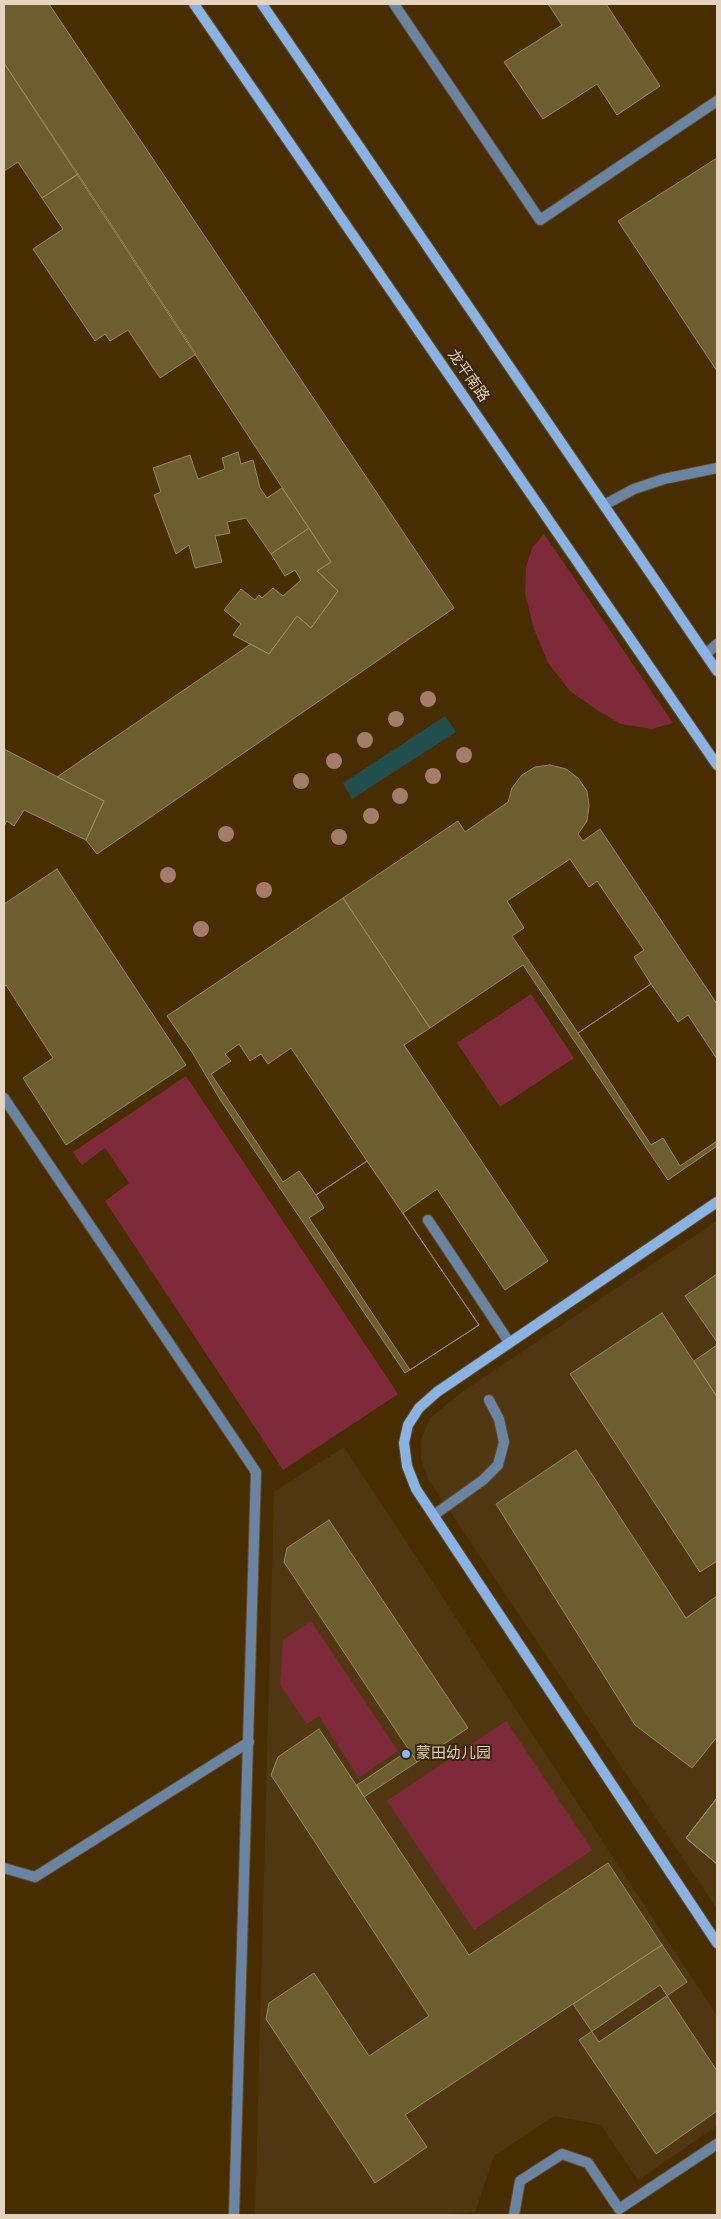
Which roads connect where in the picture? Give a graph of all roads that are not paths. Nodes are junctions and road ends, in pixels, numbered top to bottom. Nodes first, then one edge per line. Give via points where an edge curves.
1 (194, 4) edge
2 (262, 4) edge
3 (394, 4) edge
4 (717, 100) edge
5 (717, 468) edge
6 (604, 505) junction
7 (717, 644) edge
8 (706, 654) junction
9 (717, 671) edge
10 (717, 765) edge
11 (4, 1098) edge
12 (717, 1202) edge
13 (428, 1220) dead end
14 (509, 1342) junction
15 (489, 1400) dead end
16 (434, 1516) junction
17 (248, 1742) junction
18 (4, 1868) edge
19 (717, 1943) edge
20 (717, 2144) edge
21 (234, 2215) edge
22 (514, 2215) edge

1 - 10 main road, 龙平南路
2 - 6 main road
3 - 4 street via 540,220
5 - 6 street via 664,479 634,489
6 - 8 main road
7 - 8 street
8 - 9 main road
11 - 17 street via 256,1472
12 - 14 main road
13 - 14 street
14 - 16 main road via 437,1392 419,1408 408,1425 404,1443 407,1466 416,1488
15 - 16 street via 499,1419 504,1442 498,1465
16 - 19 main road
17 - 18 street via 35,1877
17 - 21 street
20 - 22 street via 619,2209 588,2163 562,2154 520,2181

